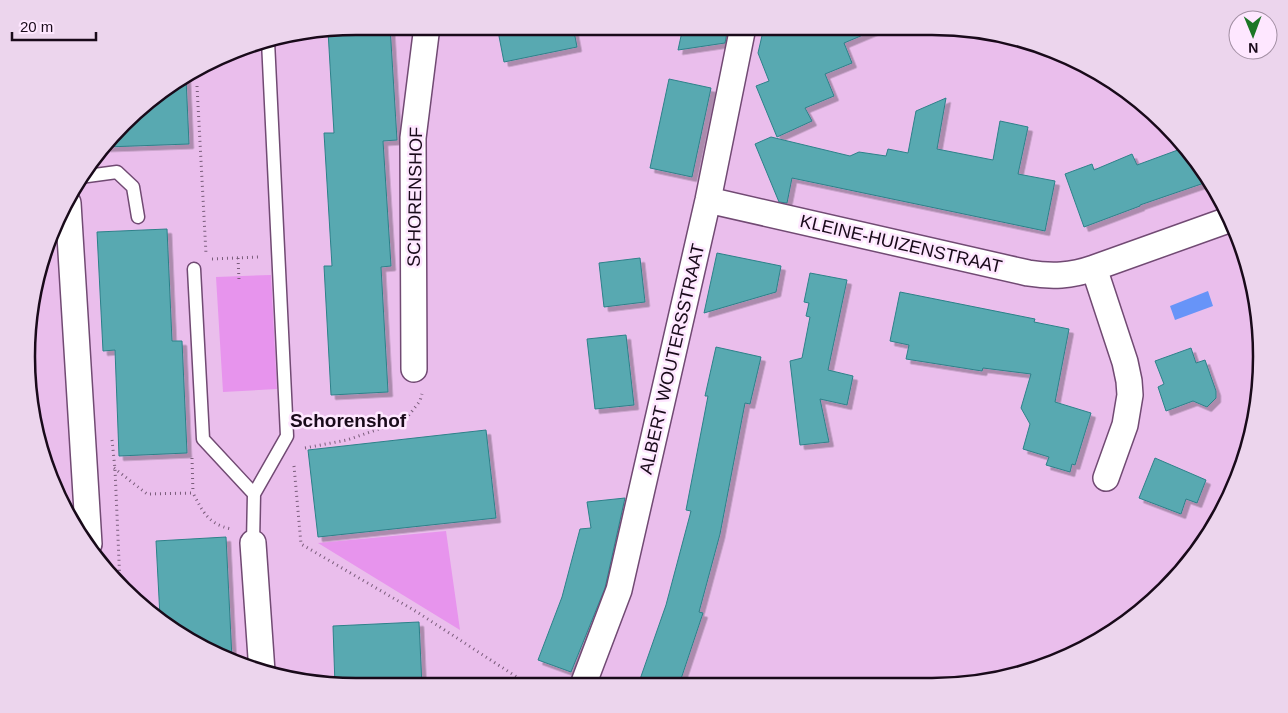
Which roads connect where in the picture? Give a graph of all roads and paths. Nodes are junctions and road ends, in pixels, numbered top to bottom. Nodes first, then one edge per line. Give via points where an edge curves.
1 (426, 35) edge
2 (741, 35) edge
3 (268, 47) edge
4 (197, 86) dead end
5 (91, 176) edge
6 (708, 200) junction
7 (69, 213) edge
8 (138, 217) dead end
9 (1224, 222) edge
10 (267, 256) dead end
11 (238, 258) junction
12 (194, 268) dead end
13 (1094, 268) junction
14 (239, 280) dead end
15 (414, 369) joint
16 (301, 448) dead end
17 (293, 459) dead end
18 (85, 462) junction
19 (1106, 478) dead end
20 (254, 494) junction
21 (89, 534) edge
22 (253, 543) junction
23 (261, 664) edge
24 (518, 678) edge
25 (586, 678) edge

1 - 15 street, SCHORENSHOF via 413,138
2 - 6 street, ALBERT WOUTERSSTRAAT
3 - 20 lane via 288,436
4 - 11 path via 206,260
5 - 8 lane via 117,172 133,187
6 - 13 street, KLEINE-HUIZENSTRAAT via 1043,276 1066,275
6 - 25 street, ALBERT WOUTERSSTRAAT via 619,590
7 - 18 street
9 - 13 street, KLEINE-HUIZENSTRAAT
10 - 11 path
11 - 14 path
12 - 20 lane via 203,438
13 - 19 street via 1125,362 1130,388 1125,425
15 - 16 path via 429,370 420,401 405,420 347,440
17 - 24 path via 300,544 417,612
18 - 21 street
18 - 22 path via 100,458 147,494 193,493 204,514 218,526 241,532
20 - 22 lane
22 - 23 street

